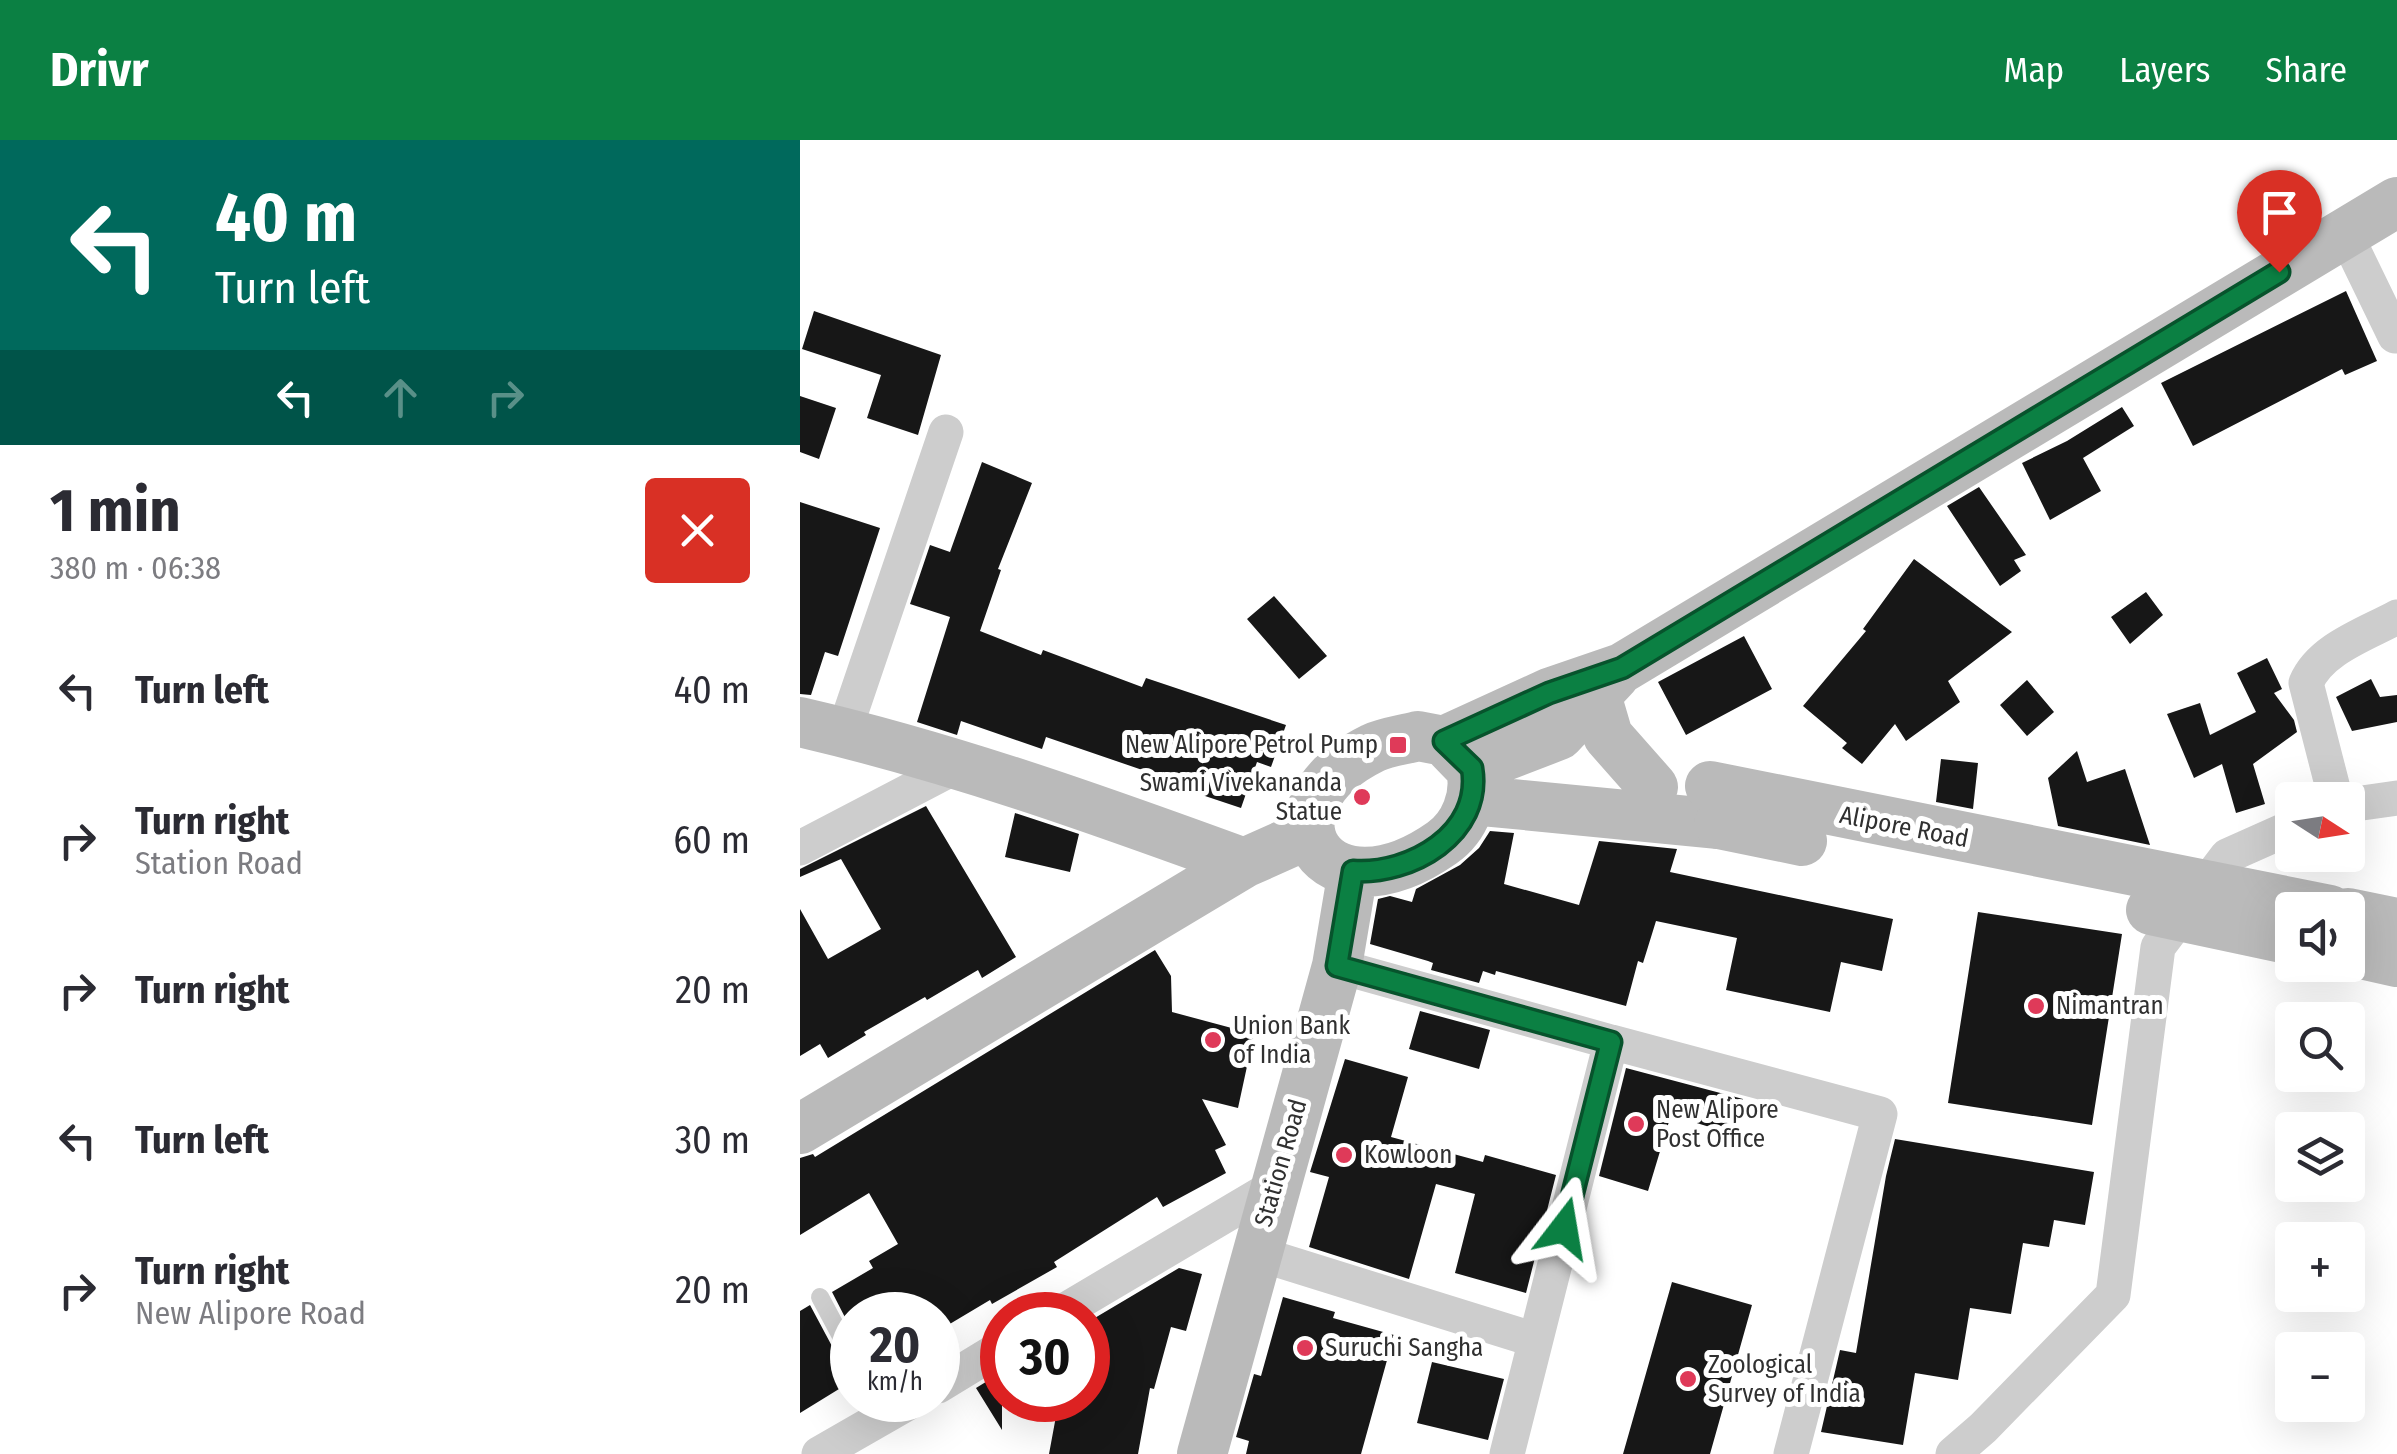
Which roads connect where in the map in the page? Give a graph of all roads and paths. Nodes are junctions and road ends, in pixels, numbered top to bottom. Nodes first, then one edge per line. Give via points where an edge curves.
1 (2397, 202) edge
2 (2345, 233) junction
3 (2394, 336) edge
4 (946, 432) dead end
5 (2397, 617) edge
6 (1609, 681) junction
7 (822, 727) edge
8 (957, 766) junction
9 (1465, 773) junction
10 (2331, 782) edge
11 (1652, 788) junction
12 (2397, 798) edge
13 (2365, 803) edge
14 (1714, 805) junction
15 (1309, 834) junction
16 (2275, 835) edge
17 (800, 848) edge
18 (1244, 863) junction
19 (1353, 871) junction
20 (2275, 901) edge
21 (2365, 917) edge
22 (2397, 923) edge
23 (2275, 936) edge
24 (2365, 955) edge
25 (2397, 962) edge
26 (1337, 966) junction
27 (1611, 1042) junction
28 (800, 1129) edge
29 (1274, 1188) junction
30 (1256, 1253) junction
31 (1096, 1292) edge
32 (820, 1298) dead end
33 (830, 1316) edge
34 (1535, 1340) junction
35 (875, 1422) edge
36 (852, 1444) edge
37 (819, 1454) edge
38 (1202, 1454) edge
39 (1507, 1454) edge
40 (1792, 1454) edge
41 (1952, 1454) edge

1 - 2 main road
2 - 3 street
2 - 6 main road
4 - 7 street
5 - 10 street via 2312,666 2306,683
6 - 9 main road via 1559,734
6 - 11 main road via 1608,736
7 - 8 main road
8 - 17 street
8 - 18 main road
9 - 11 main road, Alipore Road
9 - 14 main road, Alipore Road
9 - 15 main road via 1418,736 1375,747 1338,771 1310,810
9 - 19 main road via 1450,836 1418,860
11 - 14 main road, Alipore Road
12 - 13 street
14 - 20 main road, Alipore Road, bridge
14 - 23 main road, Alipore Road, bridge
15 - 18 main road
15 - 19 main road via 1322,856
16 - 41 street via 2227,856 2158,947 2113,1295
18 - 28 main road
19 - 26 main road, Station Road
21 - 22 main road
24 - 25 main road
26 - 27 street
26 - 29 main road, Station Road
27 - 34 street
27 - 40 street via 1880,1114
29 - 30 main road, Station Road
29 - 31 street
30 - 34 street
30 - 38 main road, Station Road
32 - 33 lane
34 - 39 street
35 - 36 street
36 - 37 street

